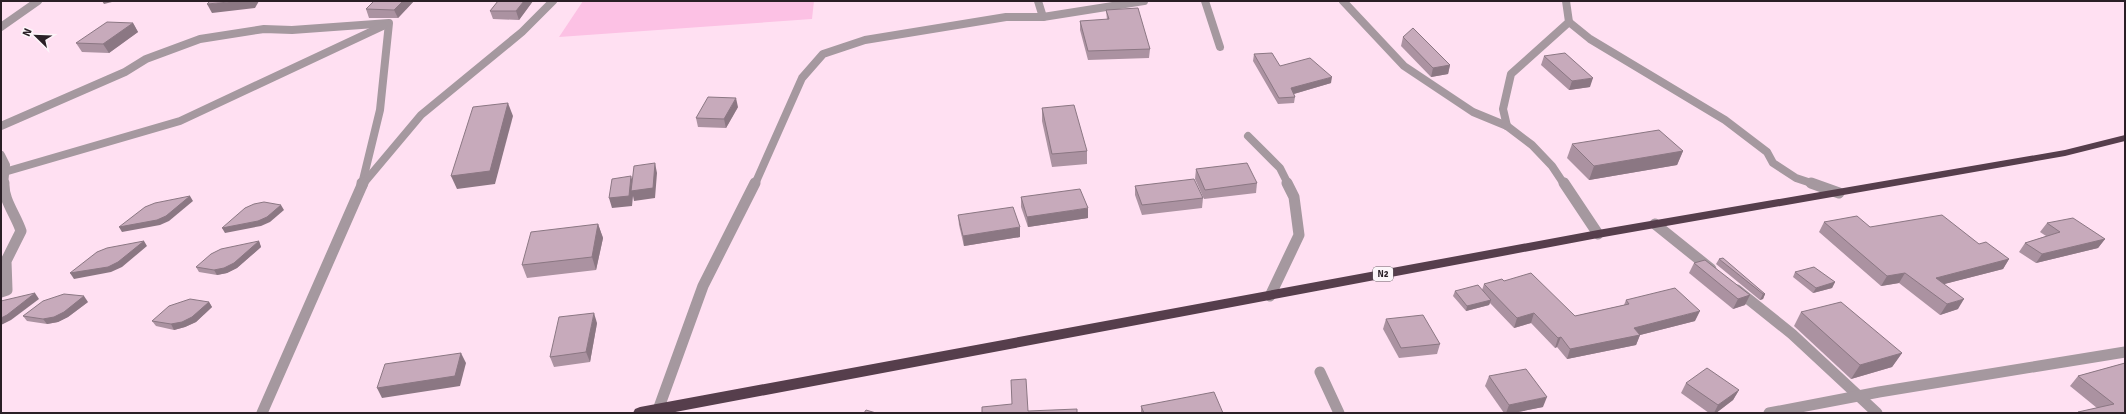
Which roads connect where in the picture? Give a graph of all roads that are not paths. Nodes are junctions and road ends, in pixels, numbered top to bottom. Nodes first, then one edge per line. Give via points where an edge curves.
1 (38, 1) edge
2 (553, 1) edge
3 (1038, 1) edge
4 (1144, 1) edge
5 (1206, 1) edge
6 (1343, 1) edge
7 (1566, 1) edge
8 (1044, 17) junction
9 (1570, 22) junction
10 (389, 23) junction
11 (1, 27) edge
12 (1220, 47) dead end
13 (1, 126) edge
14 (1507, 126) junction
15 (1248, 136) dead end
16 (2125, 138) edge
17 (1, 155) edge
18 (3, 172) edge
19 (362, 185) junction
20 (1839, 192) junction
21 (1655, 224) junction
22 (1598, 234) junction
23 (1717, 274) edge
24 (1730, 284) edge
25 (1, 292) edge
26 (1270, 296) junction
27 (2125, 352) edge
28 (1320, 372) dead end
29 (1858, 396) junction
30 (658, 410) junction
31 (262, 413) edge
32 (640, 413) edge
33 (1339, 413) edge
34 (1769, 413) edge
35 (1877, 413) edge

1 - 11 street
2 - 19 street via 522,32 421,115
3 - 8 street
4 - 8 street
5 - 12 street
6 - 14 street via 1404,66 1473,112
7 - 9 street
8 - 30 street via 1006,17 865,40 823,54 802,78 752,191 703,286
9 - 14 street via 1511,74 1503,109
9 - 20 street via 1590,39 1725,120 1767,152 1773,163 1796,178
10 - 13 street via 292,30 264,29 200,39 146,59 125,72
10 - 18 street via 180,120
10 - 19 street via 380,110
14 - 22 street via 1552,166
15 - 26 street via 1280,168 1294,197 1299,235
16 - 20 highway, N2 via 2065,153
17 - 18 street via 6,165
18 - 25 street via 5,197 21,231 6,261 7,290
19 - 31 street
20 - 21 highway, N2
21 - 22 highway, N2
21 - 23 street
22 - 26 highway, N2
24 - 29 street via 1792,334
26 - 30 highway, N2
27 - 29 street
28 - 33 street
29 - 34 street
29 - 35 street
30 - 32 highway, N2

